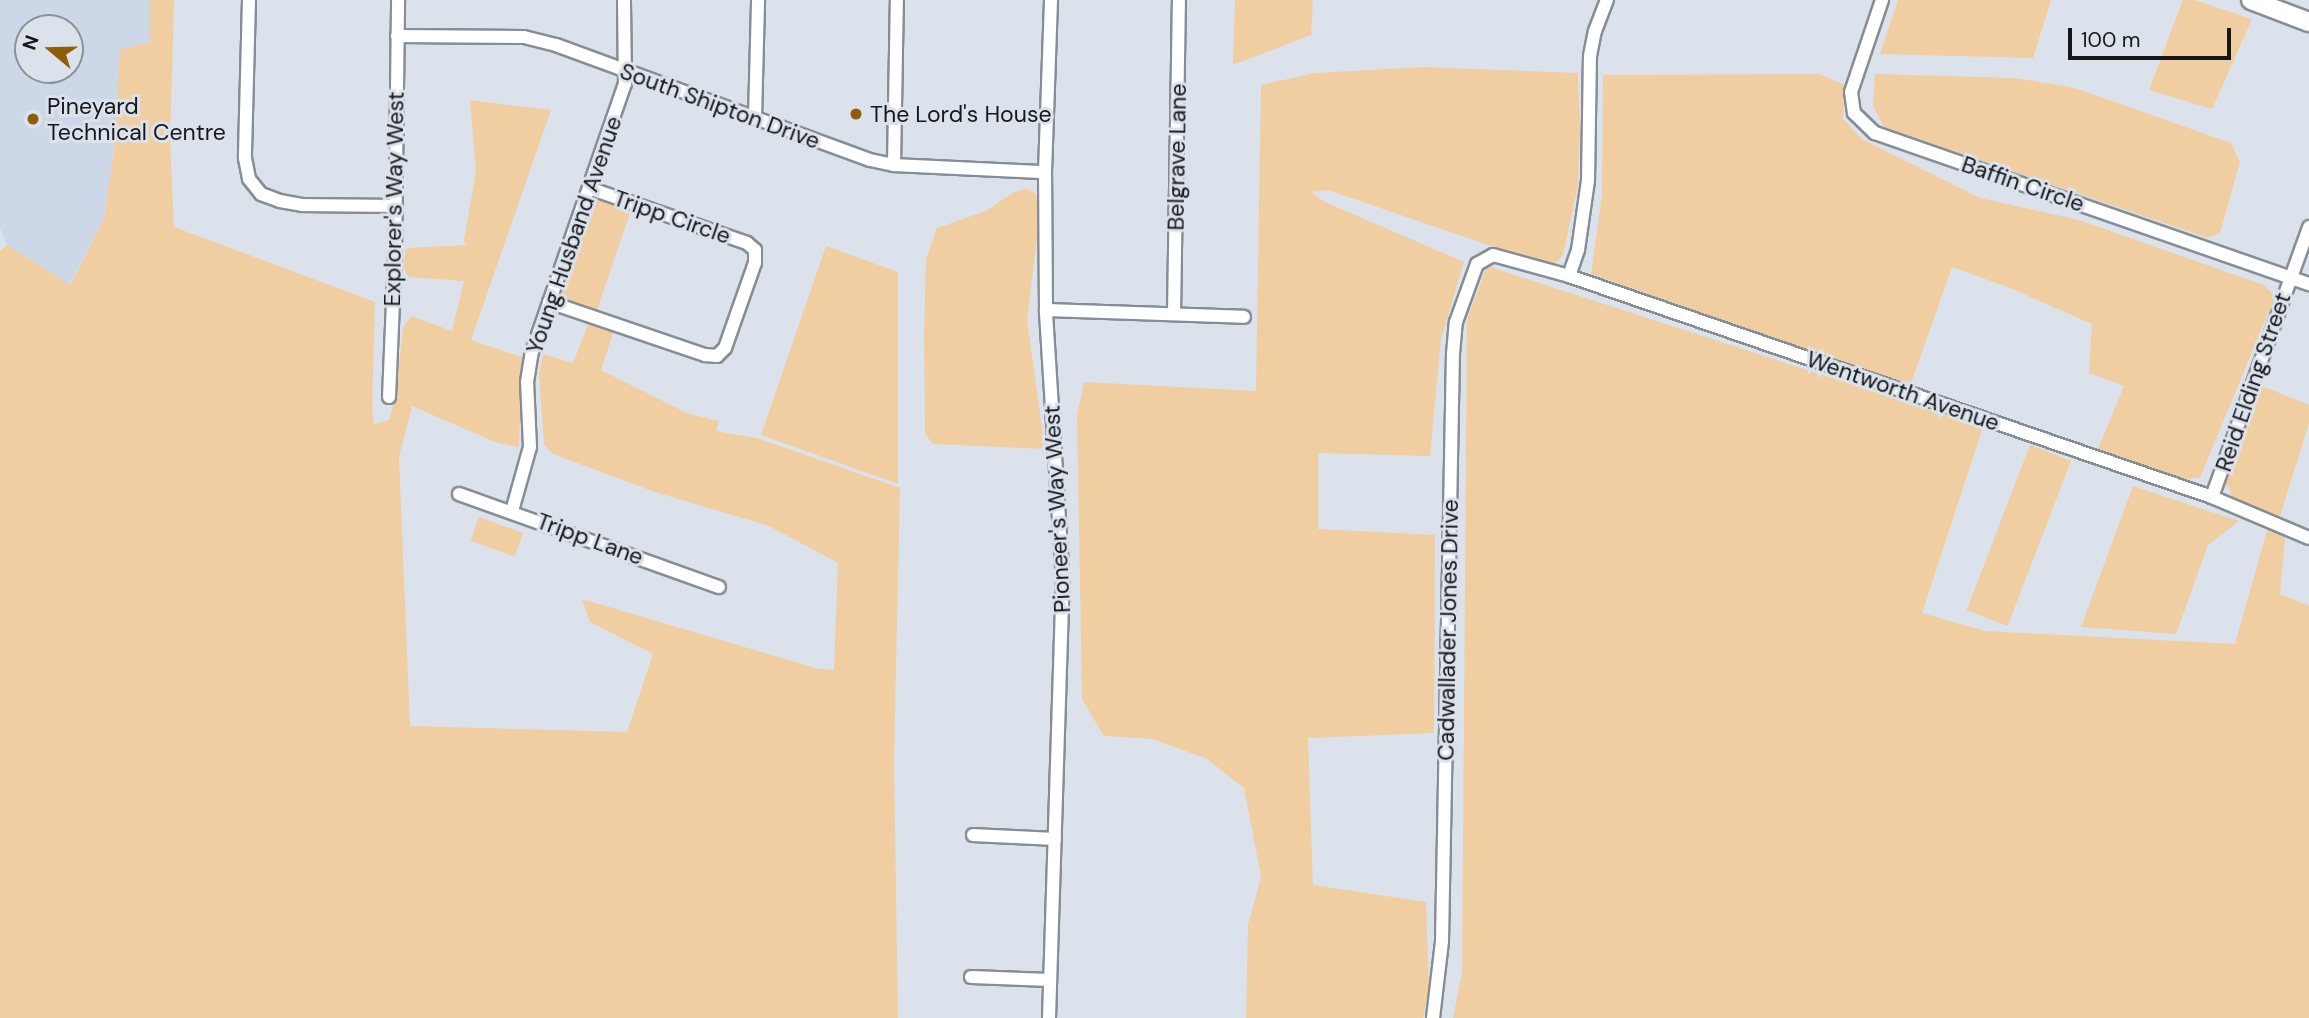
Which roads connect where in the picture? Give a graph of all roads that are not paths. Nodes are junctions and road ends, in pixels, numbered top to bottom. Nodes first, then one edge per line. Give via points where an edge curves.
1 (249, 0) edge
2 (398, 0) edge
3 (624, 0) edge
4 (758, 0) edge
5 (897, 0) edge
6 (1051, 0) edge
7 (1180, 0) edge
8 (1607, 0) edge
9 (1882, 0) edge
10 (2251, 0) edge
11 (2309, 22) edge
12 (397, 36) junction
13 (624, 71) junction
14 (755, 118) junction
15 (894, 165) junction
16 (1045, 172) junction
17 (589, 188) junction
18 (395, 206) junction
19 (2309, 228) edge
20 (1493, 255) joint
21 (1569, 276) junction
22 (2290, 277) junction
23 (2309, 284) edge
24 (548, 302) junction
25 (1046, 310) junction
26 (1174, 314) junction
27 (1244, 317) dead end
28 (389, 397) dead end
29 (460, 494) dead end
30 (2212, 498) junction
31 (512, 511) junction
32 (2309, 538) edge
33 (719, 587) dead end
34 (973, 835) dead end
35 (1055, 839) junction
36 (971, 977) dead end
37 (1050, 980) junction
38 (1049, 1018) edge
39 (1433, 1018) edge

1 - 18 street via 245,158 249,179 261,194 280,201
2 - 12 street, Explorer's Way West
3 - 13 street, Young Husband Avenue
4 - 14 street
5 - 15 street
6 - 16 street, Pioneer's Way West
7 - 26 street, Belgrave Lane
8 - 21 street via 1590,56 1588,180 1578,250
9 - 22 street, Baffin Circle via 1851,92 1854,113 1875,133
10 - 11 main road
12 - 13 street, South Shipton Drive via 524,37
12 - 18 street, Explorer's Way West
13 - 14 street, South Shipton Drive
13 - 17 street, Young Husband Avenue via 625,85
14 - 15 street, South Shipton Drive
15 - 16 street, South Shipton Drive
16 - 25 street, Pioneer's Way West
17 - 24 street, Young Husband Avenue
17 - 24 street, Tripp Circle via 747,243 755,250 755,262 729,335 717,356 705,355
18 - 28 street, Explorer's Way West
19 - 22 street, Reid Elding Street
20 - 21 street, Wentworth Avenue
20 - 39 street, Cadwallader Jones Drive via 1478,264 1468,283 1456,322 1453,354 1443,942
21 - 30 street, Wentworth Avenue
22 - 23 street, Baffin Circle
22 - 30 street, Reid Elding Street
24 - 31 street, Young Husband Avenue via 532,352 527,382 530,447
25 - 26 street
25 - 35 street, Pioneer's Way West via 1063,583
26 - 27 street
29 - 31 street, Tripp Lane
30 - 32 street, Wentworth Avenue
31 - 33 street, Tripp Lane
34 - 35 street
35 - 37 street, Pioneer's Way West
36 - 37 street
37 - 38 street, Pioneer's Way West

